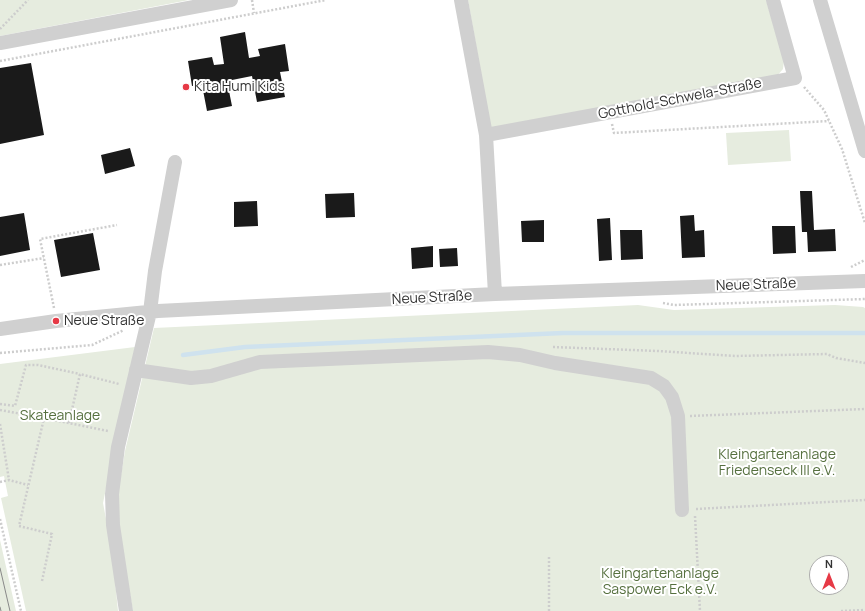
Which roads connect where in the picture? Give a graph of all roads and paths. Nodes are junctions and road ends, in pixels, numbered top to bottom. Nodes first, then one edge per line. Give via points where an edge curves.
1 (28, 0) edge
2 (231, 0) edge
3 (252, 0) edge
4 (326, 0) edge
5 (461, 0) edge
6 (773, 0) edge
7 (820, 0) edge
8 (254, 14) junction
9 (0, 29) edge
10 (0, 43) edge
11 (0, 61) edge
12 (795, 78) junction
13 (610, 112) junction
14 (829, 121) junction
15 (486, 135) junction
16 (865, 151) edge
17 (175, 162) dead end
18 (865, 223) edge
19 (117, 225) dead end
20 (44, 258) junction
21 (0, 266) edge
22 (865, 281) edge
23 (495, 294) junction
24 (865, 299) edge
25 (660, 303) dead end
26 (54, 309) dead end
27 (148, 319) junction
28 (0, 329) edge
29 (546, 348) dead end
30 (0, 353) edge
31 (865, 363) edge
32 (136, 370) junction
33 (80, 374) junction
34 (117, 390) dead end
35 (0, 404) edge
36 (865, 409) edge
37 (0, 410) edge
38 (686, 417) dead end
39 (44, 418) junction
40 (69, 423) junction
41 (0, 424) edge
42 (109, 425) dead end
43 (9, 480) junction
44 (0, 482) edge
45 (28, 485) junction
46 (865, 500) edge
47 (689, 510) junction
48 (0, 519) edge
49 (14, 526) dead end
50 (19, 526) junction
51 (549, 558) dead end
52 (42, 581) dead end
53 (865, 610) edge
54 (20, 611) edge
55 (126, 611) edge
56 (549, 611) edge
57 (700, 611) edge
58 (841, 611) edge

1 - 9 path
2 - 10 street
3 - 8 path
4 - 8 path
5 - 15 street
6 - 12 street
7 - 16 street
8 - 11 path
12 - 13 street, Gotthold-Schwela-Straße
12 - 14 path via 824,110
13 - 14 path via 614,133
13 - 15 street, Gotthold-Schwela-Straße
14 - 18 path via 842,149
15 - 23 street
17 - 27 street
19 - 20 path via 40,239
20 - 21 path
20 - 26 path
22 - 23 street, Neue Straße
23 - 27 street, Neue Straße
24 - 25 path via 674,305
27 - 28 street, Neue Straße via 56,321
27 - 30 path via 92,345
27 - 32 street
29 - 31 path via 735,356 827,354
32 - 47 street via 191,378 211,376 260,362 488,352 520,354 555,363 651,378 664,386 672,397 678,416
32 - 55 street via 118,447 112,494 113,524
33 - 34 path via 119,383
33 - 35 path via 26,365 15,406
33 - 40 path
36 - 38 path
37 - 39 path
39 - 40 path
39 - 45 path
40 - 42 path via 107,432
41 - 43 path
43 - 44 path
43 - 45 path
45 - 50 path
46 - 47 path
47 - 57 path
48 - 54 path
49 - 50 path
50 - 52 path via 52,534
51 - 56 path
53 - 58 path

